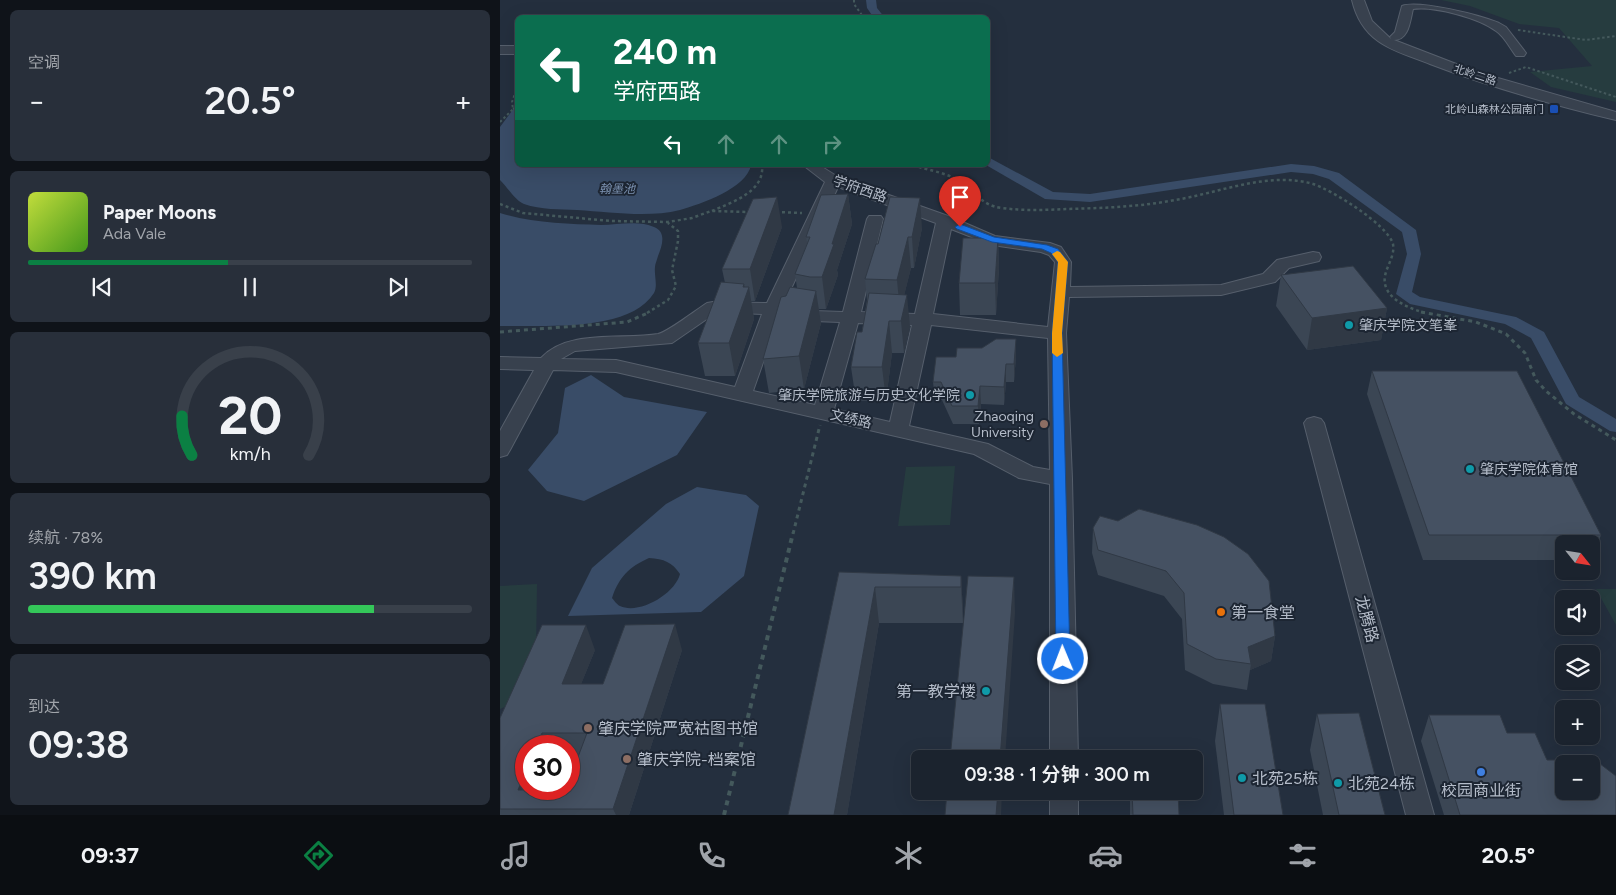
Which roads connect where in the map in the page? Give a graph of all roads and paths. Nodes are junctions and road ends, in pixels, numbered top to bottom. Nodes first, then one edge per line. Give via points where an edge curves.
1 (854, 0) edge
2 (1358, 0) edge
3 (1372, 5) dead end
4 (862, 15) edge
5 (1495, 25) junction
6 (1616, 36) edge
7 (1396, 37) junction
8 (500, 50) edge
9 (515, 50) edge
10 (1520, 53) dead end
11 (1496, 78) junction
12 (515, 94) edge
13 (1616, 97) edge
14 (515, 108) edge
15 (512, 109) junction
16 (1616, 111) edge
17 (1616, 116) edge
18 (500, 122) edge
19 (763, 167) edge
20 (813, 167) edge
21 (833, 180) junction
22 (500, 204) edge
23 (711, 211) junction
24 (750, 212) edge
25 (769, 212) edge
26 (818, 213) junction
27 (875, 219) dead end
28 (945, 220) junction
29 (668, 222) junction
30 (1313, 257) dead end
31 (1061, 292) junction
32 (773, 309) junction
33 (851, 317) junction
34 (924, 320) junction
35 (500, 332) edge
36 (1057, 333) junction
37 (500, 363) edge
38 (547, 363) junction
39 (742, 394) junction
40 (823, 412) junction
41 (1314, 423) dead end
42 (898, 430) junction
43 (500, 450) edge
44 (1061, 479) junction
45 (1064, 750) edge
46 (1064, 800) edge
47 (724, 815) edge
48 (1064, 815) edge
49 (1420, 815) edge

1 - 4 path
2 - 17 street, 北岭二路 via 1365,21 1396,46 1470,74
3 - 7 street, 北岭二路 via 1379,21
5 - 6 path via 1586,40
5 - 7 street via 1441,6 1417,4 1408,6 1402,33
5 - 10 street via 1502,29
7 - 11 street, 北岭二路
8 - 9 street
11 - 13 path via 1526,67
11 - 16 street, 北岭二路
12 - 15 path
14 - 15 path
15 - 18 path
19 - 23 path via 759,183 746,195
20 - 21 street, 学府西路
21 - 26 street
21 - 28 street, 学府西路
22 - 29 path via 524,213 611,221
23 - 24 path
23 - 29 path
25 - 26 path
26 - 32 street
27 - 33 street
28 - 31 street, 学府西路 via 992,240 1054,251 1063,262
28 - 34 street
29 - 35 path via 678,231 672,270 676,286 668,300 656,309 627,322
30 - 31 street via 1283,264 1269,278 1221,290
31 - 36 street, 学府西路
32 - 33 street via 814,316
32 - 38 street via 714,307 665,339 572,346 556,353
32 - 39 street
33 - 34 street
33 - 40 street
34 - 36 street
34 - 42 street
36 - 44 street, 学府西路
37 - 38 street, 文绣路
38 - 39 street, 文绣路 via 616,366
38 - 43 street
39 - 40 street, 文绣路
40 - 42 street, 文绣路
40 - 47 path
41 - 49 street, 龙腾路
42 - 44 street, 文绣路 via 981,448 1027,473
44 - 45 street, 学府西路
46 - 48 street

